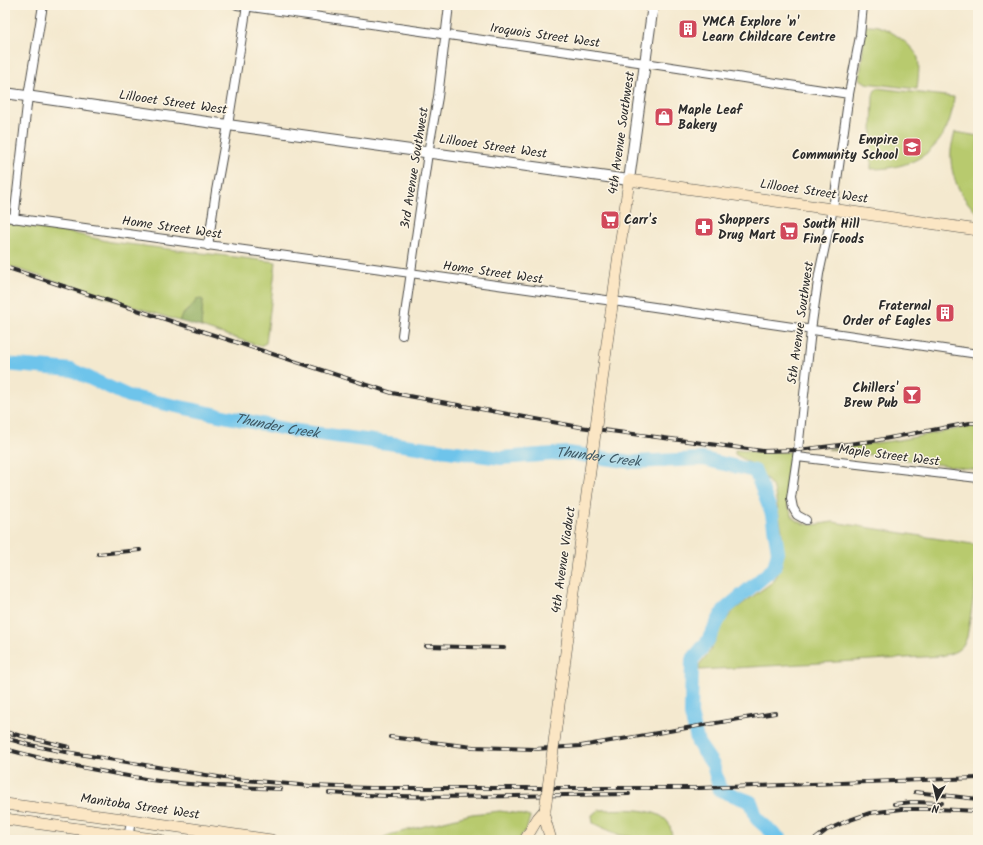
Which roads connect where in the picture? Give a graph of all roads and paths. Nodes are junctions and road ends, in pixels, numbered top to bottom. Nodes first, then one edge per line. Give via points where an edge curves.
1 (43, 5) edge
2 (237, 5) edge
3 (449, 5) edge
4 (653, 5) edge
5 (863, 5) edge
6 (247, 6) edge
7 (445, 34) junction
8 (645, 63) junction
9 (5, 93) edge
10 (849, 94) junction
11 (28, 96) junction
12 (228, 126) junction
13 (428, 153) junction
14 (630, 180) junction
15 (833, 209) junction
16 (5, 217) edge
17 (14, 218) junction
18 (978, 230) edge
19 (208, 246) junction
20 (412, 274) junction
21 (613, 302) junction
22 (611, 313) joint
23 (811, 330) junction
24 (402, 334) dead end
25 (978, 354) edge
26 (797, 457) junction
27 (978, 478) edge
28 (806, 520) dead end
29 (5, 804) edge
30 (545, 813) junction
31 (5, 819) edge
32 (131, 820) junction
33 (128, 838) edge
34 (160, 840) edge
35 (271, 840) edge
36 (524, 840) edge
37 (533, 840) edge
38 (551, 840) edge

1 - 11 street
2 - 6 street, Iroquois Street West
3 - 7 street, 3rd Avenue Southwest
4 - 8 street, 4th Avenue Southwest
5 - 10 street, 5th Avenue Southwest
6 - 7 street, Iroquois Street West
6 - 12 street
7 - 8 street, Iroquois Street West
7 - 13 street, 3rd Avenue Southwest
8 - 10 street, Iroquois Street West
8 - 14 street, 4th Avenue Southwest
9 - 11 street, Lillooet Street West
10 - 15 street, 5th Avenue Southwest
11 - 12 street, Lillooet Street West
11 - 17 street
12 - 13 street, Lillooet Street West
12 - 19 street
13 - 14 street, Lillooet Street West
13 - 20 street, 3rd Avenue Southwest
14 - 15 main road, Lillooet Street West
14 - 21 main road, 4th Avenue Southwest
15 - 18 main road, Lillooet Street West
15 - 23 street, 5th Avenue Southwest via 819,274
16 - 17 street, Home Street West
17 - 19 street, Home Street West
19 - 20 street, Home Street West
20 - 21 street, Home Street West
20 - 24 street, 3rd Avenue Southwest
21 - 22 main road, 4th Avenue Southwest
21 - 23 street, Home Street West
22 - 30 main road, 4th Avenue Viaduct, bridge
23 - 25 street, Home Street West
23 - 26 street, 5th Avenue Southwest
26 - 27 street, Maple Street West
26 - 28 street, 5th Avenue Southwest via 791,498 797,515
29 - 32 main road, Manitoba Street West
30 - 36 main road via 538,818
30 - 37 main road
30 - 38 main road
31 - 33 main road
32 - 33 street
32 - 35 main road, Manitoba Street West
33 - 34 main road

